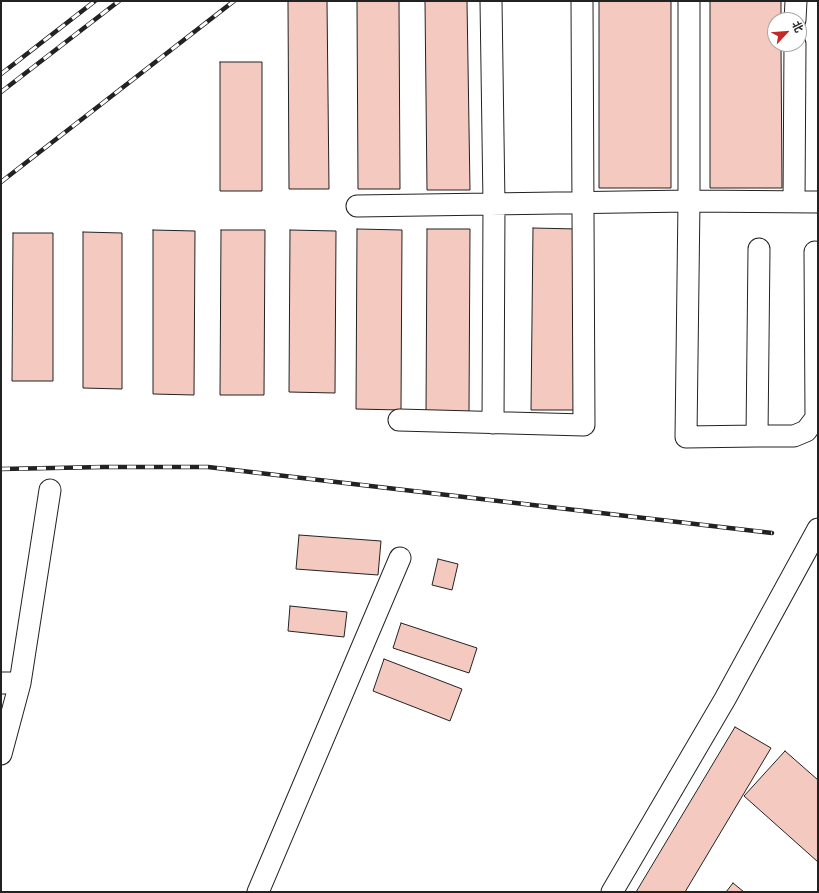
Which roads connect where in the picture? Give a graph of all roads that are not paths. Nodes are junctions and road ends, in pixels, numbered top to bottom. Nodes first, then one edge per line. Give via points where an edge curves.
1 (491, 1) edge
2 (582, 1) edge
3 (689, 1) edge
4 (796, 1) edge
5 (795, 12) edge
6 (795, 52) edge
7 (689, 201) junction
8 (794, 202) junction
9 (818, 202) edge
10 (582, 203) junction
11 (494, 204) junction
12 (357, 206) dead end
13 (759, 249) dead end
14 (815, 252) dead end
15 (817, 362) edge
16 (399, 420) dead end
17 (494, 422) junction
18 (757, 436) junction
19 (50, 490) dead end
20 (818, 529) edge
21 (400, 558) dead end
22 (11, 683) edge
23 (1, 754) edge
24 (258, 892) edge
25 (612, 892) edge

1 - 11 street
2 - 10 street
3 - 7 street
4 - 5 street
6 - 8 street
7 - 8 street
7 - 10 street
7 - 18 street via 686,437
8 - 9 street
10 - 11 street
10 - 17 street via 584,425
11 - 12 street
11 - 17 street
13 - 18 street
14 - 15 street
15 - 18 street via 816,418 806,431 794,436
16 - 17 street
19 - 22 street
20 - 25 street via 725,699
21 - 24 street
22 - 23 street

